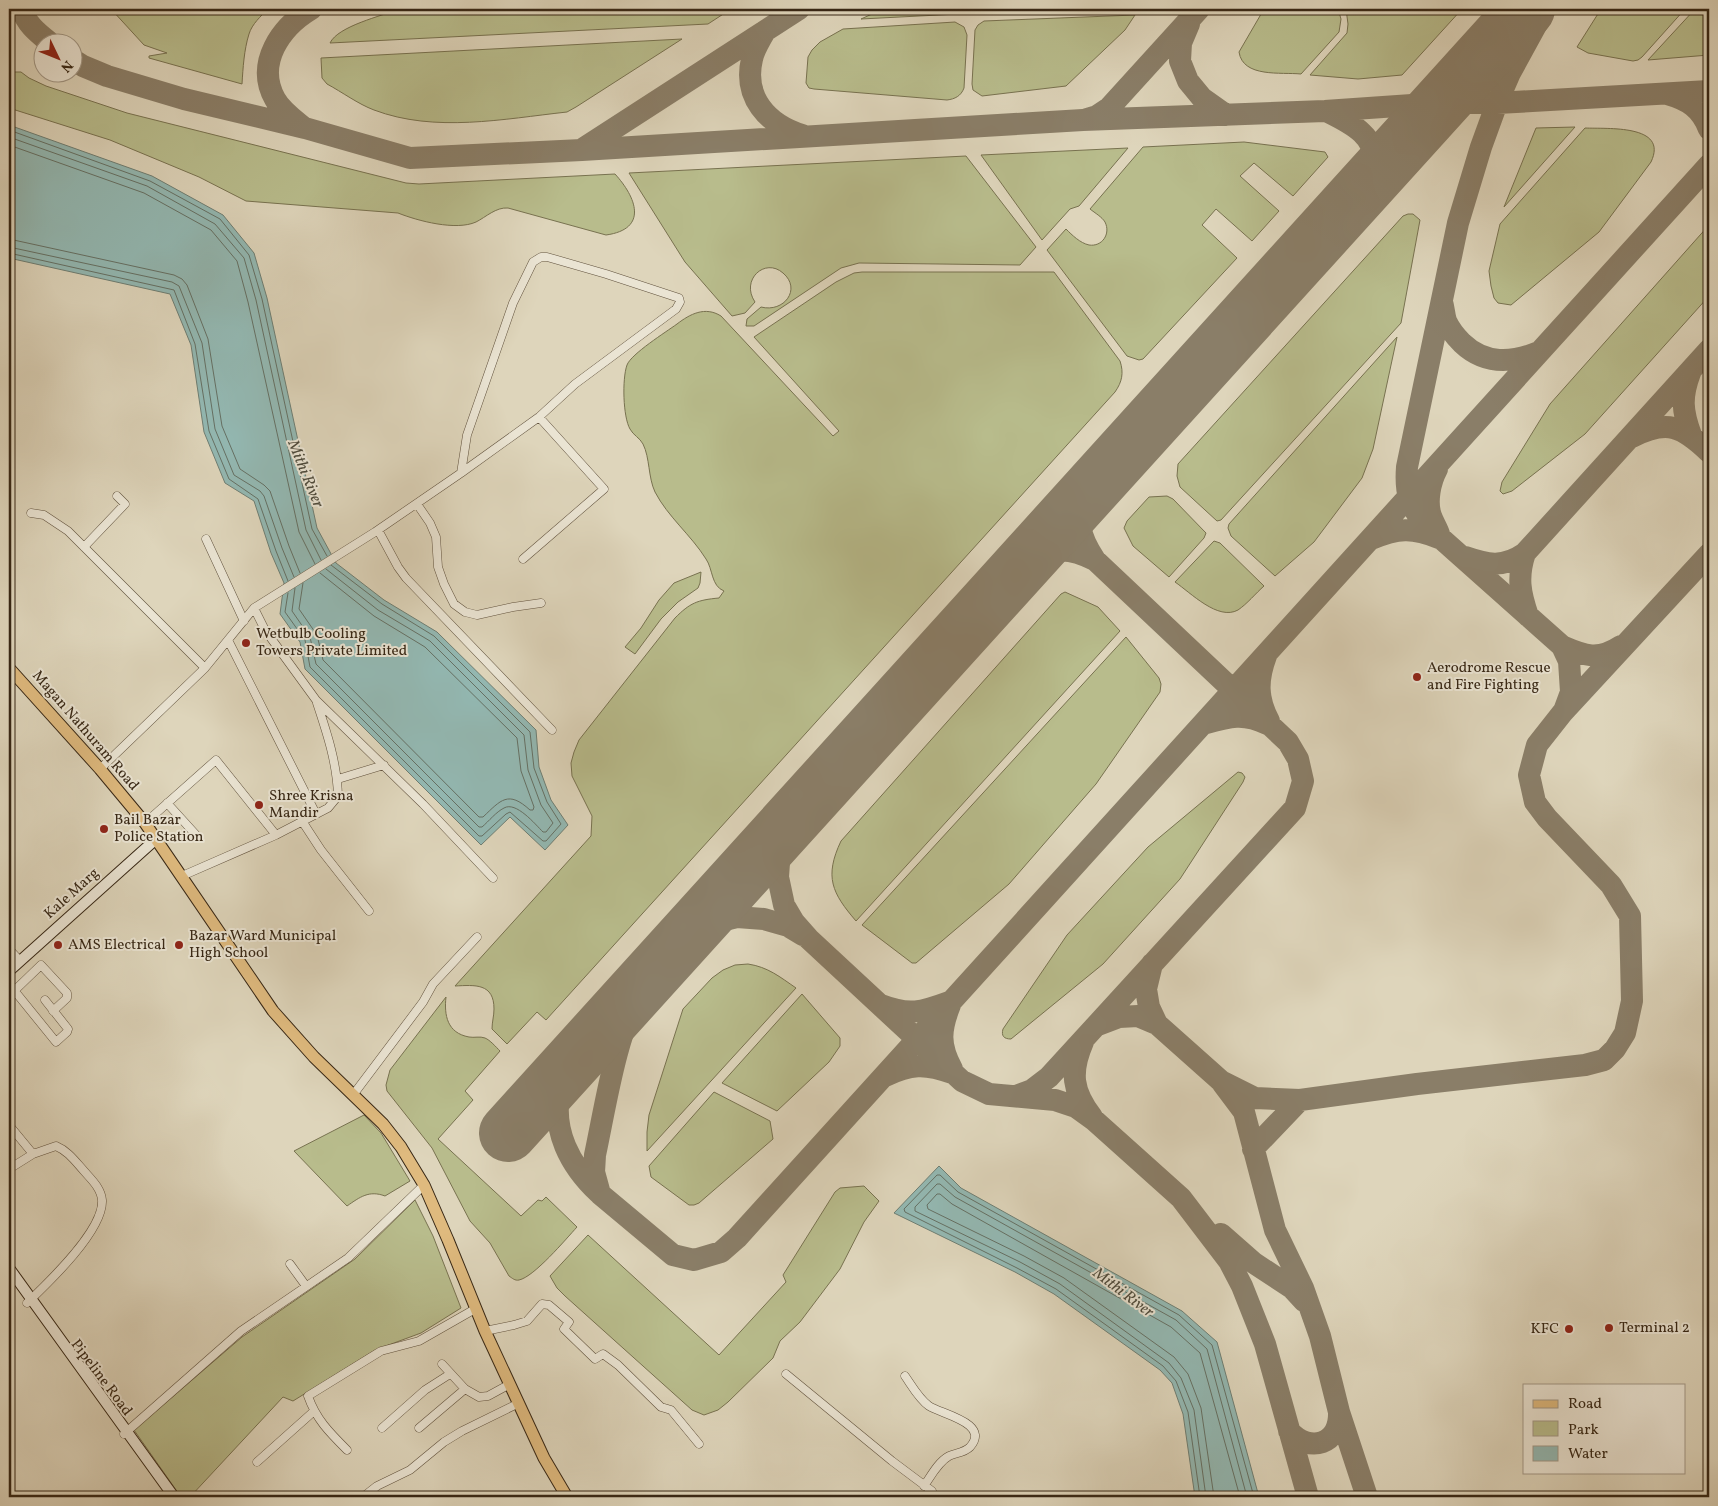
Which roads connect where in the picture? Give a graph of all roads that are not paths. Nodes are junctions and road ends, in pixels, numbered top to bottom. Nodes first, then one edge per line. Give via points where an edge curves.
1 (539, 417) junction
2 (461, 473) junction
3 (117, 496) dead end
4 (417, 504) junction
5 (31, 513) dead end
6 (377, 531) junction
7 (206, 539) dead end
8 (84, 547) junction
9 (523, 559) dead end
10 (541, 603) dead end
11 (254, 608) junction
12 (244, 621) junction
13 (228, 640) junction
14 (9, 668) edge
15 (205, 668) junction
16 (316, 700) junction
17 (552, 730) dead end
18 (384, 766) junction
19 (100, 769) junction
20 (338, 780) junction
21 (167, 803) junction
22 (316, 814) junction
23 (302, 821) junction
24 (145, 823) junction
25 (276, 835) junction
26 (197, 836) dead end
27 (156, 839) junction
28 (182, 876) junction
29 (493, 878) dead end
30 (369, 911) dead end
31 (477, 937) dead end
32 (9, 949) edge
33 (28, 962) junction
34 (9, 971) edge
35 (11, 988) edge
36 (45, 1000) dead end
37 (53, 1011) junction
38 (353, 1095) junction
39 (9, 1125) edge
40 (12, 1134) edge
41 (33, 1154) junction
42 (9, 1169) edge
43 (424, 1185) junction
44 (290, 1264) dead end
45 (9, 1268) edge
46 (9, 1277) edge
47 (306, 1286) junction
48 (29, 1302) junction
49 (475, 1309) junction
50 (485, 1332) junction
51 (442, 1364) dead end
52 (450, 1374) junction
53 (786, 1374) dead end
54 (904, 1376) dead end
55 (510, 1384) junction
56 (466, 1389) junction
57 (519, 1403) junction
58 (313, 1412) junction
59 (382, 1428) dead end
60 (419, 1428) dead end
61 (125, 1433) junction
62 (699, 1444) dead end
63 (347, 1450) dead end
64 (257, 1462) dead end
65 (162, 1484) junction
66 (924, 1486) junction
67 (168, 1497) edge
68 (174, 1497) edge
69 (363, 1497) edge
70 (568, 1497) edge
71 (933, 1497) edge

1 - 2 street
1 - 2 street via 575,384 676,309 680,302 678,298 563,261 547,257 536,259 514,303 467,435
1 - 9 street via 604,489
2 - 4 street
3 - 8 street via 125,504
4 - 6 street
4 - 10 street via 436,537 438,567 454,604 476,616
5 - 8 street via 44,515
6 - 11 street
6 - 17 street via 406,578
7 - 12 street
8 - 15 street
11 - 12 street
11 - 16 street via 265,630
12 - 13 street
13 - 15 street
13 - 22 street
14 - 19 main road, Magan Nathuram Road
15 - 19 street
16 - 18 street
16 - 20 street
18 - 20 street
18 - 29 street
19 - 24 main road, Magan Nathuram Road
20 - 22 street via 338,796 328,808
21 - 24 street
21 - 25 street via 216,760
21 - 26 street
22 - 23 street
23 - 25 street
23 - 30 street
24 - 27 main road, Magan Nathuram Road
25 - 28 street
27 - 28 main road, Magan Nathuram Road
27 - 33 street, Kale Marg
28 - 38 main road, Magan Nathuram Road via 273,1010
31 - 38 street via 433,984
32 - 33 street
33 - 34 street, Kale Marg
33 - 35 street
33 - 37 street via 42,966 67,993 67,998
35 - 37 street via 56,1042 68,1029
36 - 37 street
38 - 43 main road, Magan Nathuram Road via 383,1124
39 - 40 street
40 - 41 street
41 - 42 street
41 - 48 street via 56,1146 66,1150 96,1185 102,1200 98,1217 87,1238
43 - 47 street via 348,1258
43 - 49 main road, Magan Nathuram Road
44 - 47 street
45 - 48 street
46 - 48 street, Pipeline Road
47 - 61 street via 241,1331
48 - 61 street, Pipeline Road
49 - 50 main road, Magan Nathuram Road
49 - 58 street via 419,1341 381,1351 351,1368 308,1396
50 - 55 main road, Magan Nathuram Road
50 - 62 street via 527,1320 542,1304 549,1305 569,1322 564,1329 595,1359 603,1354 618,1365 661,1407 671,1410
51 - 52 street
52 - 56 street
52 - 59 street via 425,1390
53 - 66 street
54 - 66 street via 922,1400 966,1422 973,1431 970,1447 945,1459
55 - 56 street via 482,1398
55 - 57 main road, Magan Nathuram Road
56 - 60 street
57 - 69 street via 462,1431 410,1470 377,1486
57 - 70 main road, Magan Nathuram Road via 544,1458
58 - 63 street
58 - 64 street
61 - 65 street, Pipeline Road
65 - 67 street, Pipeline Road
65 - 68 street
66 - 71 street via 932,1491

